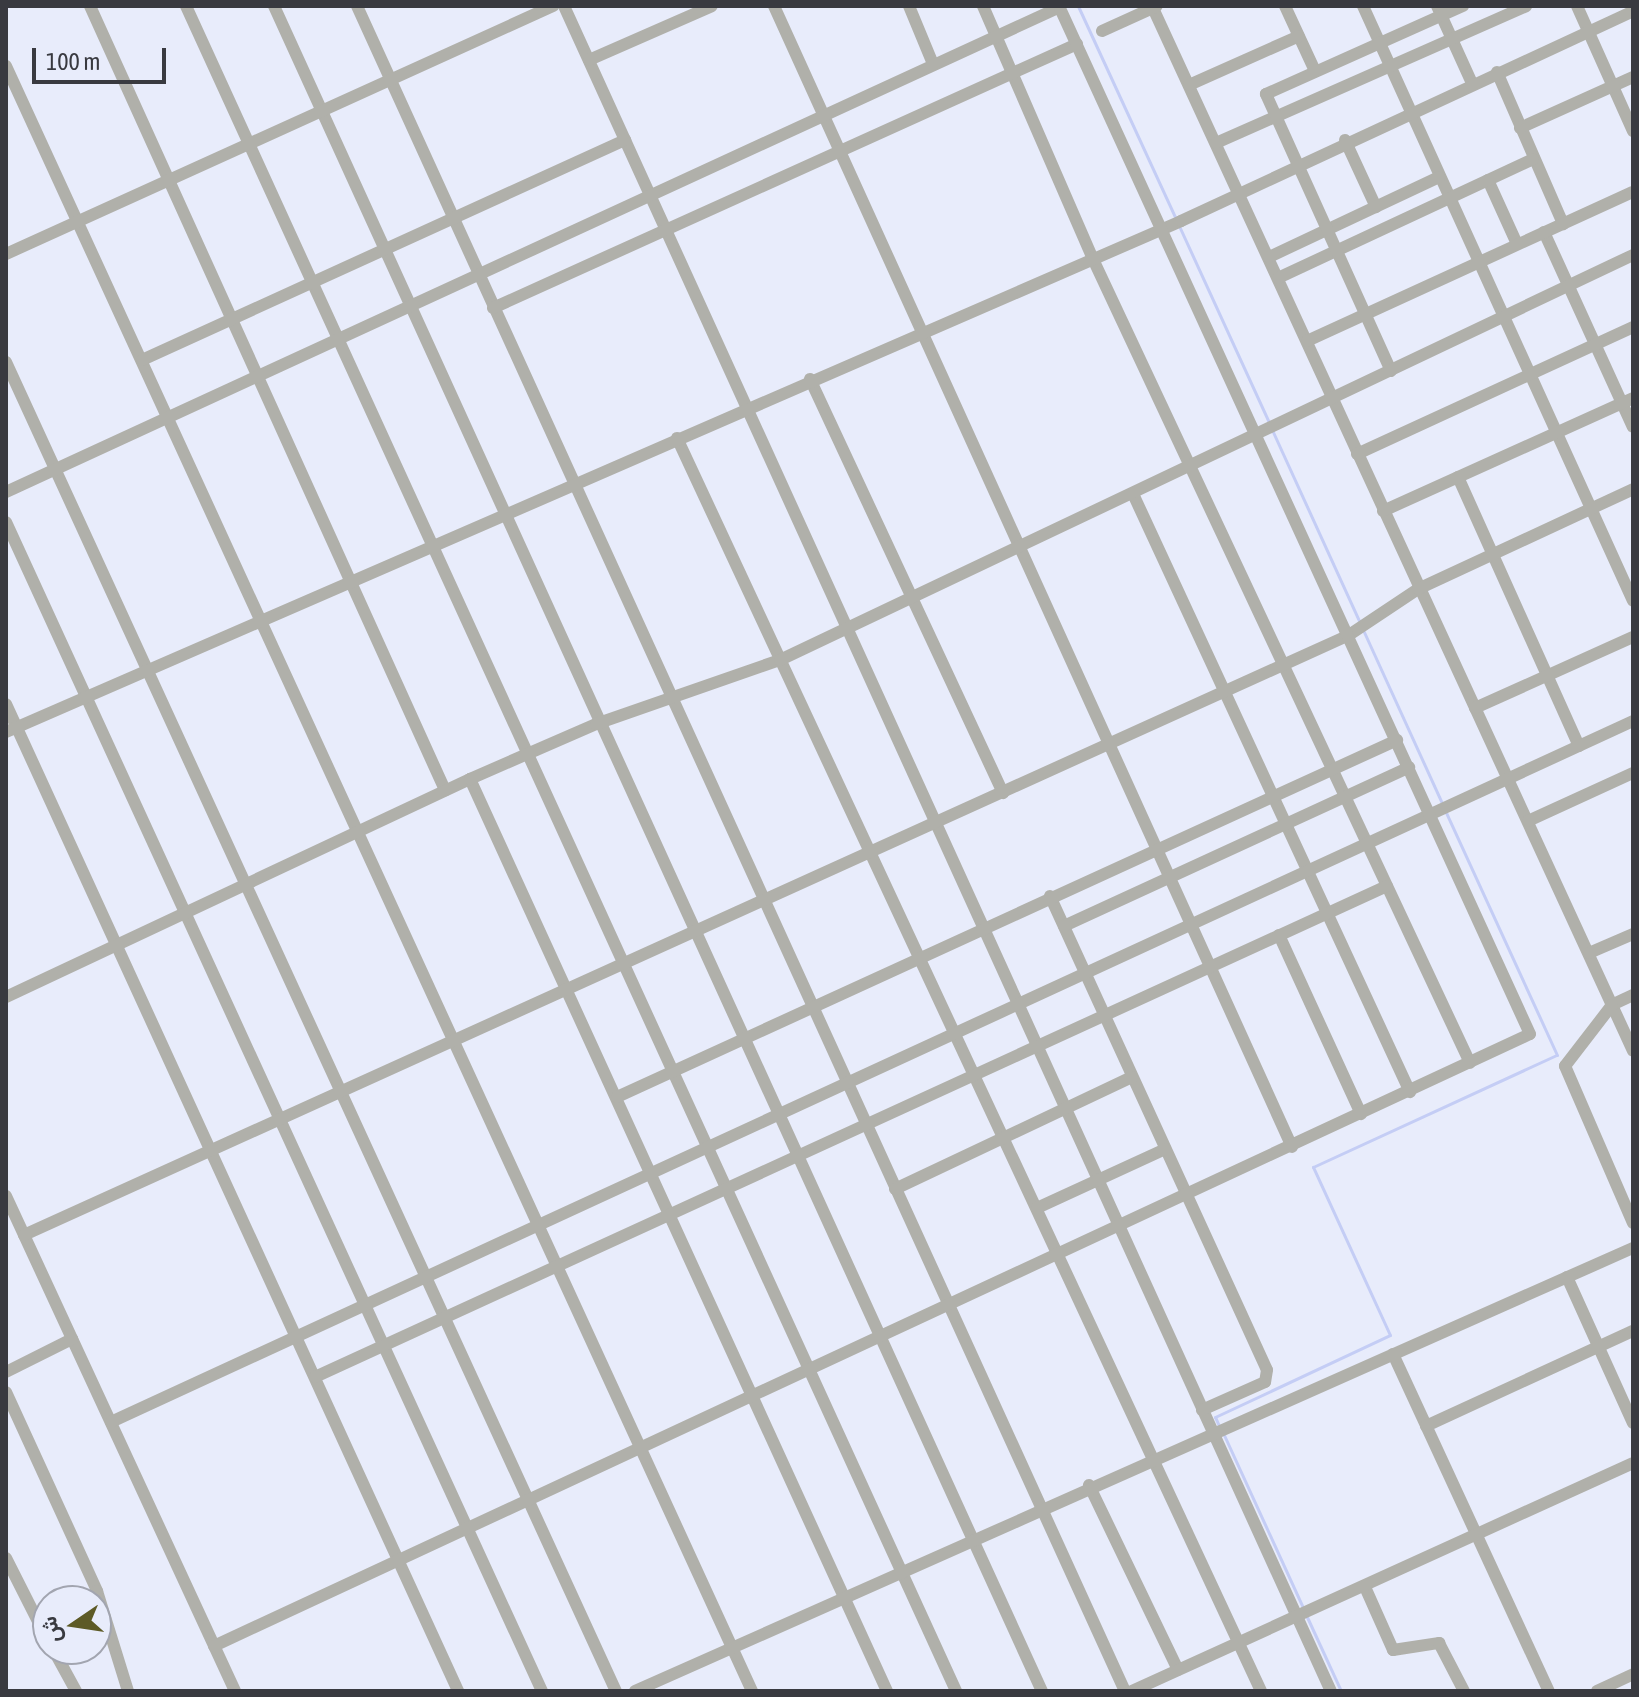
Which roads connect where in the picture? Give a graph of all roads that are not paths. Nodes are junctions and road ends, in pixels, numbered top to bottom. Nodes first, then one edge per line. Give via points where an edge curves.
1 (90, 6) edge
2 (186, 6) edge
3 (274, 6) edge
4 (357, 6) edge
5 (553, 6) edge
6 (564, 6) edge
7 (712, 6) edge
8 (774, 6) edge
9 (909, 6) edge
10 (983, 6) edge
11 (1059, 6) edge
12 (1285, 6) edge
13 (1363, 6) edge
14 (1463, 6) edge
15 (1526, 6) edge
16 (1577, 6) edge
17 (1154, 7) edge
18 (1439, 11) edge
19 (1633, 11) edge
20 (1102, 31) dead end
21 (1588, 31) junction
22 (996, 35) junction
23 (1299, 36) junction
24 (1452, 39) junction
25 (1379, 43) junction
26 (1077, 44) junction
27 (589, 60) junction
28 (933, 64) junction
29 (6, 66) edge
30 (1390, 66) junction
31 (1315, 71) junction
32 (1497, 72) junction
33 (1013, 73) junction
34 (1633, 77) edge
35 (391, 83) junction
36 (1472, 83) junction
37 (1189, 85) junction
38 (1613, 86) junction
39 (1410, 111) junction
40 (323, 113) junction
41 (824, 113) junction
42 (1275, 117) junction
43 (1520, 128) junction
44 (1633, 131) edge
45 (625, 140) junction
46 (1345, 140) junction
47 (1216, 143) junction
48 (249, 147) junction
49 (841, 151) junction
50 (1533, 159) junction
51 (1295, 162) junction
52 (1439, 177) junction
53 (1488, 180) junction
54 (168, 182) junction
55 (1238, 191) junction
56 (649, 192) junction
57 (1633, 192) edge
58 (1449, 198) junction
59 (1376, 207) junction
60 (451, 220) junction
61 (77, 222) junction
62 (1563, 224) junction
63 (1160, 229) junction
64 (666, 230) junction
65 (1326, 230) junction
66 (1544, 232) junction
67 (1517, 244) junction
68 (385, 250) junction
69 (1336, 251) junction
70 (6, 254) edge
71 (1633, 255) edge
72 (1092, 257) junction
73 (1269, 257) junction
74 (1478, 262) junction
75 (477, 275) junction
76 (1278, 278) junction
77 (311, 284) junction
78 (1567, 285) junction
79 (409, 305) junction
80 (493, 308) junction
81 (1365, 314) junction
82 (1503, 316) junction
83 (231, 320) junction
84 (1633, 327) edge
85 (923, 329) junction
86 (336, 339) junction
87 (1307, 341) junction
88 (1595, 344) junction
89 (142, 360) junction
90 (6, 362) edge
91 (1391, 371) junction
92 (1530, 374) junction
93 (257, 377) junction
94 (810, 379) junction
95 (1333, 399) junction
96 (1628, 400) edge
97 (747, 407) junction
98 (169, 417) junction
99 (1633, 427) edge
100 (1558, 432) junction
101 (1257, 436) junction
102 (677, 438) junction
103 (1357, 454) junction
104 (1190, 468) junction
105 (56, 470) junction
106 (1458, 477) junction
107 (574, 483) junction
108 (1633, 489) edge
109 (6, 492) edge
110 (1134, 496) junction
111 (1592, 508) junction
112 (1383, 511) junction
113 (503, 513) junction
114 (6, 522) edge
115 (433, 543) junction
116 (1021, 549) junction
117 (1492, 554) junction
118 (1633, 563) edge
119 (1619, 569) junction
120 (350, 580) junction
121 (1418, 589) junction
122 (912, 599) junction
123 (1633, 601) edge
124 (260, 618) junction
125 (848, 629) junction
126 (1349, 635) junction
127 (1633, 637) edge
128 (780, 660) junction
129 (1282, 666) junction
130 (147, 668) junction
131 (1549, 677) junction
132 (1225, 692) junction
133 (84, 695) junction
134 (670, 698) junction
135 (6, 704) edge
136 (1475, 708) junction
137 (1633, 721) edge
138 (596, 724) junction
139 (11, 729) edge
140 (1397, 740) junction
141 (1110, 744) junction
142 (1579, 746) junction
143 (526, 755) junction
144 (1409, 767) junction
145 (1332, 770) junction
146 (1633, 773) edge
147 (470, 779) junction
148 (1509, 780) junction
149 (445, 790) junction
150 (1003, 793) junction
151 (1274, 797) junction
152 (1344, 797) junction
153 (1431, 817) junction
154 (1528, 821) junction
155 (936, 823) junction
156 (1286, 824) junction
157 (357, 831) junction
158 (1367, 844) junction
159 (1156, 847) junction
160 (873, 852) junction
161 (1308, 873) junction
162 (1170, 877) junction
163 (244, 883) junction
164 (1387, 886) junction
165 (1050, 896) junction
166 (763, 902) junction
167 (183, 913) junction
168 (1327, 913) junction
169 (1191, 924) junction
170 (982, 925) junction
171 (1064, 926) junction
172 (695, 931) junction
173 (1633, 934) edge
174 (1279, 935) junction
175 (115, 944) junction
176 (920, 953) junction
177 (1589, 953) junction
178 (622, 964) junction
179 (1210, 967) junction
180 (1085, 973) junction
181 (567, 989) junction
182 (1633, 995) edge
183 (6, 997) edge
184 (811, 1005) junction
185 (1612, 1005) junction
186 (1019, 1006) junction
187 (1104, 1015) junction
188 (957, 1034) junction
189 (743, 1038) junction
190 (452, 1041) junction
191 (1036, 1044) junction
192 (1633, 1051) edge
193 (1470, 1063) junction
194 (672, 1072) junction
195 (975, 1073) junction
196 (1132, 1077) junction
197 (847, 1084) junction
198 (1410, 1092) junction
199 (340, 1094) junction
200 (617, 1097) junction
201 (1065, 1107) junction
202 (1361, 1114) junction
203 (779, 1115) junction
204 (279, 1121) junction
205 (865, 1123) junction
206 (1004, 1136) junction
207 (1292, 1147) junction
208 (1165, 1149) junction
209 (707, 1150) junction
210 (212, 1152) junction
211 (797, 1154) junction
212 (653, 1176) junction
213 (1098, 1181) junction
214 (725, 1187) junction
215 (895, 1189) junction
216 (6, 1196) edge
217 (1186, 1196) junction
218 (1037, 1208) junction
219 (670, 1213) junction
220 (1633, 1223) edge
221 (1119, 1227) junction
222 (539, 1228) junction
223 (24, 1235) junction
224 (1633, 1248) edge
225 (1059, 1255) junction
226 (557, 1266) junction
227 (1567, 1277) junction
228 (426, 1279) junction
229 (950, 1306) junction
230 (364, 1308) junction
231 (444, 1318) junction
232 (1633, 1331) edge
233 (297, 1337) junction
234 (881, 1338) junction
235 (72, 1339) junction
236 (1599, 1346) junction
237 (382, 1347) junction
238 (1393, 1354) junction
239 (6, 1372) edge
240 (809, 1372) junction
241 (315, 1377) junction
242 (6, 1392) edge
243 (753, 1398) junction
244 (1202, 1410) junction
245 (111, 1422) junction
246 (1633, 1423) edge
247 (1426, 1426) junction
248 (1213, 1433) junction
249 (641, 1451) junction
250 (1153, 1458) junction
251 (1633, 1463) edge
252 (1089, 1485) junction
253 (528, 1503) junction
254 (1043, 1506) junction
255 (467, 1531) junction
256 (1476, 1535) junction
257 (974, 1537) junction
258 (6, 1558) edge
259 (399, 1562) junction
260 (902, 1570) junction
261 (1365, 1587) junction
262 (845, 1596) junction
263 (32, 1609) edge
264 (1297, 1617) junction
265 (1239, 1644) junction
266 (214, 1646) junction
267 (732, 1647) junction
268 (62, 1665) edge
269 (1178, 1670) junction
270 (1633, 1674) edge
271 (76, 1691) edge
272 (128, 1691) edge
273 (235, 1691) edge
274 (458, 1691) edge
275 (542, 1691) edge
276 (616, 1691) edge
277 (635, 1691) edge
278 (752, 1691) edge
279 (887, 1691) edge
280 (956, 1691) edge
281 (1042, 1691) edge
282 (1125, 1691) edge
283 (1132, 1691) edge
284 (1261, 1691) edge
285 (1331, 1691) edge
286 (1464, 1691) edge
287 (1549, 1691) edge
288 (1597, 1691) edge

1 - 54 street
2 - 48 street
3 - 40 street
4 - 35 street
5 - 35 street
6 - 27 street
7 - 27 street
8 - 41 street
9 - 28 street
10 - 22 street
11 - 22 street
11 - 26 street
12 - 23 street
13 - 25 street
14 - 18 street
15 - 24 street
16 - 21 street
17 - 20 street
17 - 37 street
18 - 24 street
18 - 25 street
19 - 21 street
21 - 32 street
21 - 38 street
22 - 28 street
22 - 33 street
23 - 31 street
23 - 37 street
24 - 30 street
24 - 36 street
25 - 30 street
25 - 31 street
26 - 33 street
26 - 63 street
27 - 45 street
28 - 41 street
29 - 61 street
30 - 39 street
30 - 42 street
31 - 42 street via 1267,91
32 - 36 street
32 - 43 street
33 - 49 street
33 - 72 street
34 - 38 street
35 - 40 street
35 - 60 street
36 - 39 street
37 - 47 street
38 - 43 street
38 - 44 street
39 - 46 street
39 - 52 street
40 - 48 street
40 - 68 street
41 - 49 street
41 - 56 street
42 - 47 street
42 - 51 street
43 - 50 street
45 - 56 street
45 - 60 street
46 - 51 street
46 - 59 street
47 - 55 street
48 - 54 street
48 - 77 street
49 - 64 street
49 - 85 street
50 - 53 street
50 - 62 street
51 - 55 street
51 - 65 street
52 - 58 street
52 - 59 street
53 - 58 street
53 - 67 street
54 - 61 street
54 - 83 street
55 - 63 street
55 - 73 street
56 - 64 street
56 - 75 street
57 - 62 street
58 - 69 street
58 - 74 street
59 - 65 street
60 - 68 street
60 - 75 street
61 - 70 street
61 - 89 street
62 - 66 street
63 - 72 street
63 - 101 street
64 - 80 street
64 - 97 street
65 - 69 street
65 - 73 street
66 - 67 street
66 - 78 street
67 - 74 street
68 - 77 street
68 - 79 street
69 - 76 street
69 - 81 street
71 - 78 street
72 - 85 street
72 - 104 street
73 - 76 street
74 - 81 street
74 - 82 street
75 - 79 street
75 - 80 street
76 - 87 street
77 - 83 street
77 - 86 street
78 - 82 street
78 - 88 street
79 - 86 street
79 - 113 street
80 - 107 street
81 - 87 street
81 - 91 street
82 - 91 street
82 - 92 street
83 - 89 street
83 - 93 street
84 - 88 street
85 - 94 street
85 - 116 street
86 - 93 street
86 - 115 street
87 - 95 street
88 - 92 street
88 - 96 street
89 - 98 street
90 - 105 street
91 - 95 street
92 - 100 street
92 - 103 street
93 - 98 street
93 - 120 street
94 - 97 street
94 - 122 street
95 - 101 street
95 - 103 street
96 - 99 street
96 - 100 street
97 - 102 street
97 - 125 street
98 - 105 street
98 - 124 street
100 - 106 street
100 - 111 street
101 - 104 street
101 - 126 street
102 - 107 street
102 - 128 street
103 - 112 street
104 - 110 street
104 - 129 street
105 - 109 street
105 - 130 street
106 - 112 street
106 - 117 street
107 - 113 street
107 - 134 street
108 - 111 street
110 - 116 street
110 - 132 street
111 - 117 street
111 - 119 street
112 - 121 street
113 - 115 street
113 - 138 street
114 - 133 street
115 - 120 street
115 - 143 street
116 - 122 street
116 - 141 street
117 - 121 street
117 - 131 street
118 - 119 street
119 - 123 street
120 - 124 street
120 - 149 street
121 - 126 street
121 - 136 street
122 - 125 street
122 - 150 street
124 - 130 street
124 - 157 street
125 - 128 street
125 - 155 street
126 - 129 street
126 - 140 street
127 - 131 street
128 - 134 street
128 - 160 street
129 - 132 street
129 - 145 street
130 - 133 street
130 - 163 street
131 - 136 street
131 - 142 street
132 - 141 street
132 - 151 street
133 - 139 street
133 - 167 street
134 - 138 street
134 - 166 street
135 - 139 street
136 - 148 street
137 - 142 street
138 - 143 street
138 - 172 street
139 - 175 street
140 - 144 street
140 - 145 street
141 - 150 street
141 - 159 street
142 - 148 street
143 - 147 street
143 - 178 street
144 - 152 street
144 - 153 street
145 - 151 street
145 - 152 street
146 - 154 street
147 - 149 street
147 - 181 street
148 - 153 street
148 - 154 street
149 - 157 street
150 - 155 street
151 - 156 street
151 - 159 street
152 - 156 street
152 - 158 street
153 - 158 street
153 - 193 street via 1529,1027 1527,1037
154 - 177 street
155 - 160 street
155 - 170 street
156 - 161 street
156 - 162 street
157 - 163 street
157 - 190 street
158 - 161 street
158 - 164 street
159 - 162 street
159 - 165 street
160 - 166 street
160 - 176 street
161 - 168 street
161 - 169 street
162 - 169 street
162 - 171 street
163 - 167 street
163 - 199 street
164 - 168 street
164 - 193 street
165 - 170 street
165 - 171 street
166 - 172 street
166 - 184 street
167 - 175 street
167 - 204 street
168 - 174 street
168 - 198 street
169 - 179 street
169 - 180 street
170 - 176 street
170 - 186 street
171 - 180 street
172 - 178 street
172 - 189 street
173 - 177 street
174 - 179 street
174 - 202 street
175 - 183 street
175 - 210 street
176 - 184 street
176 - 188 street
177 - 185 street
178 - 181 street
178 - 194 street
179 - 187 street
179 - 207 street
180 - 186 street
180 - 187 street
181 - 190 street
181 - 200 street
182 - 185 street
184 - 189 street
184 - 197 street
185 - 192 street
185 - 220 street via 1565,1066
186 - 188 street
186 - 191 street
187 - 191 street
187 - 196 street
188 - 195 street
188 - 197 street
189 - 194 street
189 - 203 street
190 - 199 street
190 - 222 street
191 - 195 street
191 - 201 street
193 - 198 street
194 - 200 street
194 - 209 street
195 - 205 street
195 - 206 street
196 - 201 street
196 - 208 street
197 - 203 street
197 - 205 street
198 - 202 street
199 - 204 street
199 - 228 street
200 - 212 street
201 - 206 street
201 - 213 street
202 - 207 street
203 - 209 street
203 - 211 street
204 - 210 street
204 - 230 street
205 - 211 street
205 - 215 street
206 - 215 street
206 - 218 street
207 - 217 street
208 - 213 street
208 - 217 street
209 - 212 street
209 - 214 street
210 - 223 street
210 - 233 street
211 - 214 street
211 - 234 street
212 - 219 street
212 - 222 street
213 - 218 street
213 - 221 street
214 - 219 street
214 - 240 street
215 - 229 street
216 - 223 street
217 - 221 street
217 - 244 street via 1268,1375
218 - 225 street
219 - 226 street
219 - 243 street
221 - 225 street
221 - 244 street
222 - 226 street
222 - 228 street
223 - 235 street
224 - 227 street
225 - 229 street
225 - 250 street
226 - 231 street
226 - 249 street
227 - 236 street
227 - 238 street
228 - 230 street
228 - 231 street
229 - 234 street
229 - 254 street
230 - 233 street
230 - 237 street
231 - 237 street
231 - 253 street
232 - 236 street
233 - 241 street
233 - 245 street
234 - 240 street
234 - 257 street
235 - 239 street
235 - 245 street
236 - 246 street
236 - 247 street
237 - 241 street
237 - 255 street
238 - 247 street
238 - 248 street
240 - 243 street
240 - 260 street
241 - 259 street
242 - 272 street via 97,1591
243 - 249 street
243 - 262 street
244 - 248 street
245 - 266 street
247 - 256 street
248 - 250 street
248 - 264 street
249 - 253 street
249 - 267 street
250 - 252 street
250 - 265 street
251 - 256 street
252 - 254 street
252 - 269 street
253 - 255 street
253 - 276 street
254 - 257 street
254 - 282 street
255 - 259 street
255 - 275 street
256 - 261 street
256 - 287 street
257 - 260 street
257 - 281 street
258 - 263 street
259 - 266 street
259 - 274 street
260 - 262 street
260 - 280 street
261 - 264 street
261 - 286 street via 1393,1650 1439,1643
262 - 267 street
262 - 279 street
264 - 265 street
264 - 285 street
265 - 269 street
265 - 284 street
266 - 273 street
267 - 277 street
267 - 278 street
268 - 271 street
269 - 283 street
270 - 288 street

